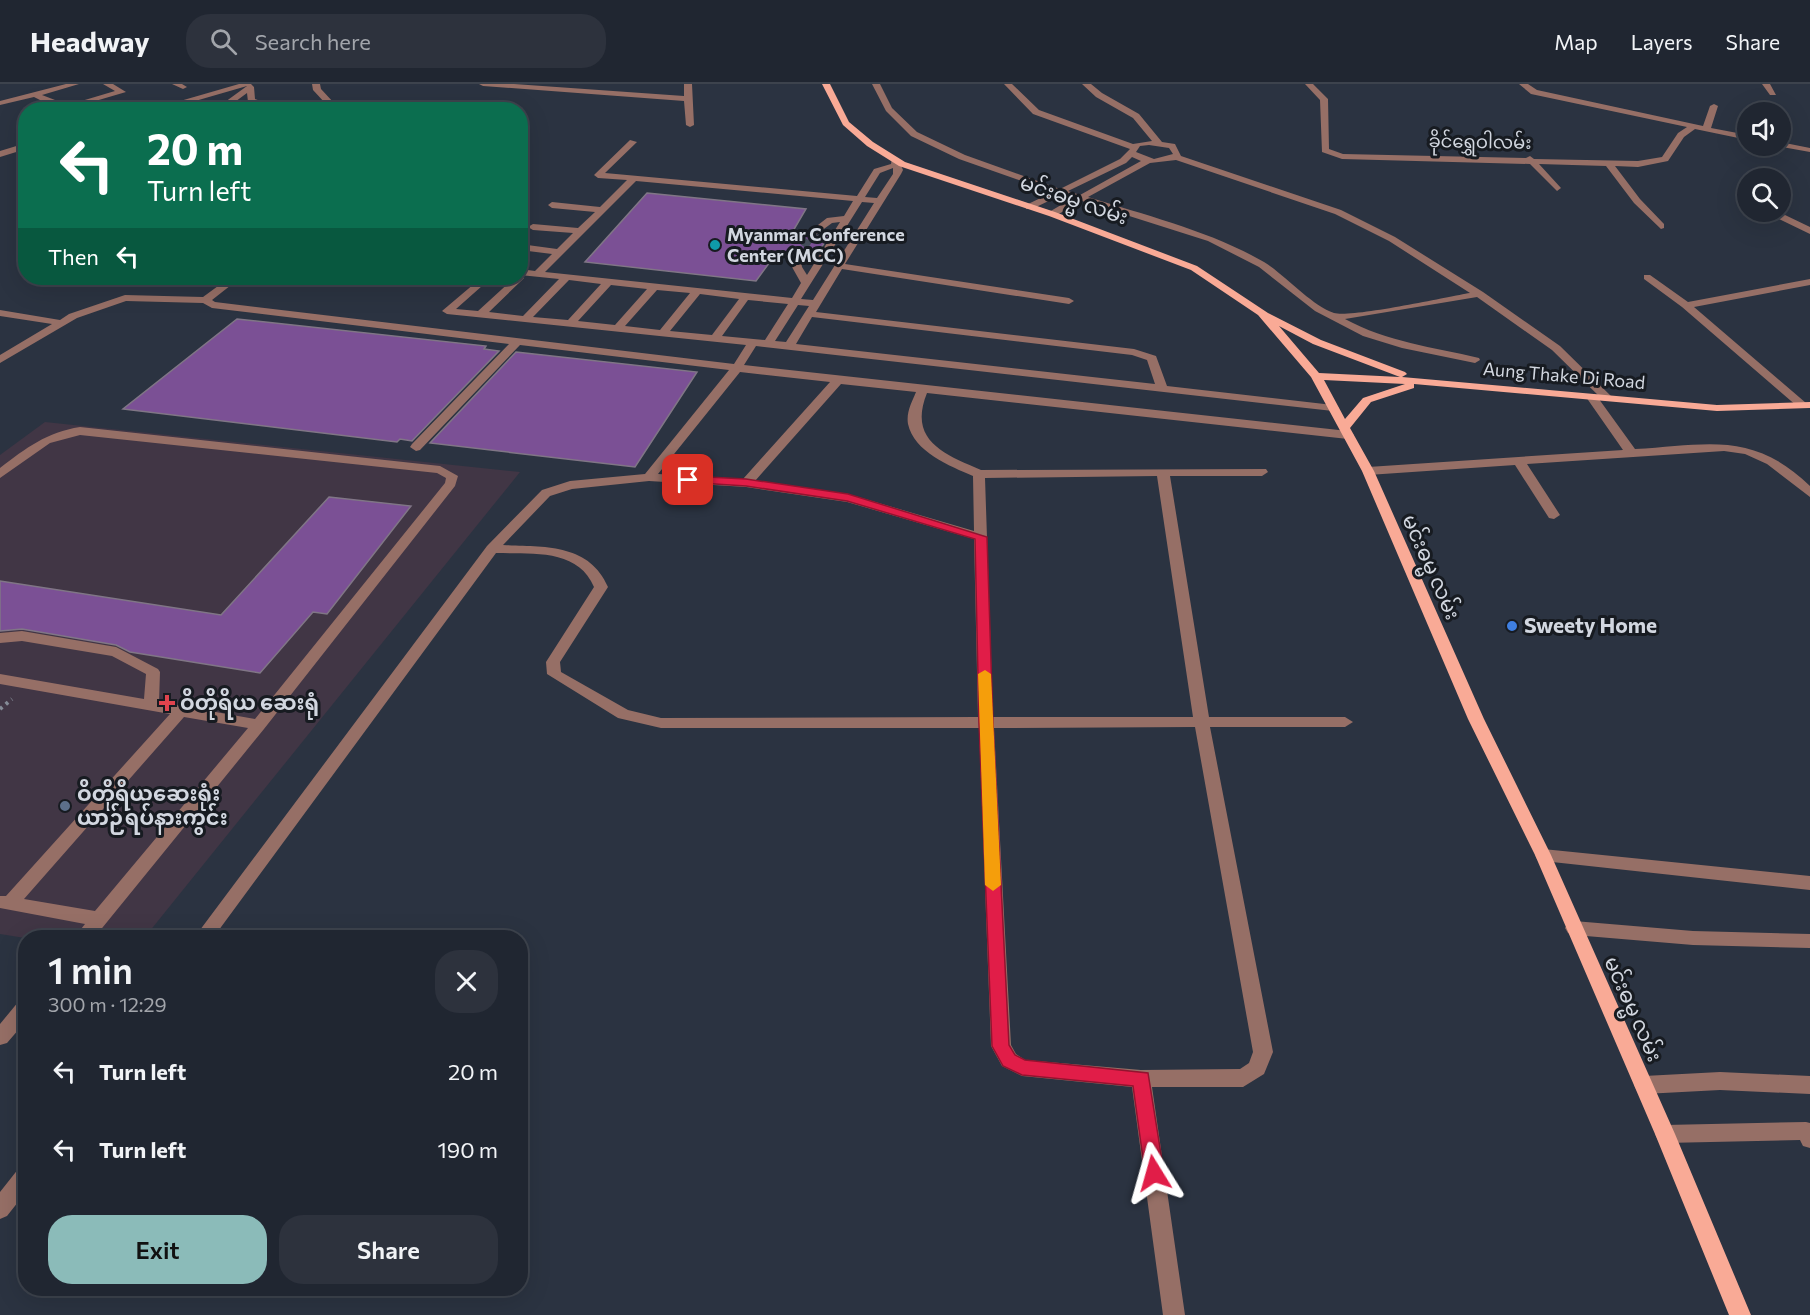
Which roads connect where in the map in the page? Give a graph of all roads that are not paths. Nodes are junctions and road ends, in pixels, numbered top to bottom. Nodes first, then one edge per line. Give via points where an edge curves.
1 (75, 84) edge
2 (107, 84) edge
3 (316, 84) edge
4 (483, 84) edge
5 (688, 84) edge
6 (826, 84) edge
7 (876, 84) edge
8 (1008, 84) edge
9 (1086, 84) edge
10 (1309, 84) edge
11 (1523, 84) edge
12 (1766, 84) edge
13 (248, 85) edge
14 (1773, 93) dead end
15 (35, 94) junction
16 (688, 99) junction
17 (51, 102) edge
18 (86, 102) edge
19 (183, 102) edge
20 (228, 102) edge
21 (257, 102) edge
22 (328, 102) edge
23 (0, 103) edge
24 (1714, 106) dead end
25 (690, 125) dead end
26 (1693, 128) junction
27 (1706, 130) junction
28 (1737, 136) edge
29 (633, 142) dead end
30 (1158, 143) junction
31 (1791, 146) edge
32 (18, 148) edge
33 (1132, 150) junction
34 (1810, 150) edge
35 (0, 154) edge
36 (1176, 157) junction
37 (1530, 159) junction
38 (1149, 160) junction
39 (895, 163) junction
40 (1609, 164) junction
41 (634, 178) junction
42 (1557, 188) dead end
43 (1064, 191) junction
44 (1083, 197) junction
45 (860, 198) junction
46 (880, 201) junction
47 (552, 205) dead end
48 (1029, 207) junction
49 (602, 210) junction
50 (1052, 214) junction
51 (845, 219) junction
52 (1791, 222) edge
53 (1661, 226) dead end
54 (533, 227) dead end
55 (580, 231) junction
56 (1810, 231) edge
57 (814, 232) tunnel mouth
58 (830, 246) junction
59 (528, 249) edge
60 (850, 249) junction
61 (560, 252) junction
62 (797, 257) dead end
63 (840, 266) junction
64 (537, 274) junction
65 (528, 275) edge
66 (1647, 277) dead end
67 (567, 278) junction
68 (608, 282) junction
69 (1810, 282) edge
70 (807, 284) junction
71 (225, 285) edge
72 (478, 285) edge
73 (511, 285) edge
74 (654, 287) junction
75 (697, 291) junction
76 (1479, 294) junction
77 (747, 296) junction
78 (205, 300) junction
79 (796, 301) junction
80 (1070, 301) dead end
81 (817, 304) junction
82 (1686, 305) junction
83 (0, 313) edge
84 (1262, 313) junction
85 (810, 314) junction
86 (480, 315) junction
87 (1334, 316) junction
88 (524, 320) junction
89 (62, 323) junction
90 (569, 325) junction
91 (617, 329) junction
92 (662, 334) junction
93 (714, 339) junction
94 (516, 343) junction
95 (752, 344) junction
96 (768, 344) junction
97 (789, 346) junction
98 (0, 360) edge
99 (1475, 360) dead end
100 (736, 368) junction
101 (1316, 376) junction
102 (838, 380) junction
103 (1433, 382) junction
104 (1162, 388) junction
105 (922, 390) junction
106 (1592, 397) junction
107 (1607, 398) junction
108 (1806, 405) edge
109 (1333, 408) junction
110 (1346, 432) junction
111 (416, 447) dead end
112 (1631, 453) junction
113 (1519, 461) junction
114 (1368, 471) junction
115 (1262, 472) dead end
116 (1163, 473) junction
117 (0, 474) edge
118 (980, 474) junction
119 (649, 477) junction
120 (746, 483) junction
121 (1810, 493) edge
122 (1554, 515) dead end
123 (981, 537) junction
124 (492, 549) junction
125 (0, 638) edge
126 (0, 679) edge
127 (151, 705) junction
128 (181, 711) junction
129 (1345, 722) dead end
130 (986, 723) junction
131 (1202, 724) junction
132 (259, 725) junction
133 (1543, 855) junction
134 (1810, 883) edge
135 (4, 903) edge
136 (98, 919) junction
137 (1574, 928) junction
138 (89, 930) edge
139 (208, 930) edge
140 (1810, 942) edge
141 (18, 1016) edge
142 (0, 1037) edge
143 (1141, 1079) junction
144 (1644, 1085) junction
145 (1810, 1085) edge
146 (1809, 1133) edge
147 (1665, 1134) junction
148 (18, 1185) edge
149 (0, 1209) edge
150 (1174, 1315) edge
151 (1740, 1315) edge

1 - 15 street
2 - 18 street via 122,92
3 - 22 street
4 - 16 street
5 - 16 street
6 - 39 main road, မင်းဓမ္မ လမ်း via 846,123
7 - 43 street via 889,109 914,134 962,158
8 - 33 street via 1036,112
9 - 30 street via 1136,116
10 - 37 street, ခိုင်ရွှေဝါလမ်း via 1324,99 1325,150 1331,154
11 - 26 street via 1534,92
12 - 14 street
13 - 19 street
13 - 20 street
13 - 21 street via 251,100
15 - 17 street
15 - 23 street
16 - 25 street
24 - 27 street
26 - 27 street
26 - 40 street, ခိုင်ရွှေဝါလမ်း via 1681,135 1665,159
27 - 28 street
29 - 41 street via 598,175
30 - 33 street via 1137,144
30 - 36 street via 1176,149
31 - 34 street
32 - 35 street
33 - 38 street
33 - 43 street via 1124,161
36 - 38 street
36 - 76 street via 1338,212 1392,239
37 - 40 street, ခိုင်ရွှေဝါလမ်း
37 - 42 street
38 - 44 street
39 - 45 street via 877,171
39 - 46 street via 899,170
39 - 48 main road, မင်းဓမ္မ လမ်း
40 - 53 street
41 - 45 street
41 - 49 street
43 - 44 street
43 - 48 street
44 - 50 street
44 - 87 street via 1211,239 1262,265
45 - 46 street
45 - 51 street
46 - 60 street
47 - 49 street
48 - 50 main road, မင်းဓမ္မ လမ်း
49 - 55 street
50 - 84 main road, မင်းဓမ္မ လမ်း via 1194,268
51 - 57 street via 830,220
51 - 58 street
52 - 56 street
54 - 55 street
55 - 61 street
58 - 60 street
58 - 70 street
59 - 61 street
60 - 63 street
61 - 64 street
62 - 70 street via 797,267
63 - 80 street
63 - 81 street
64 - 65 street
64 - 67 street
66 - 82 street
67 - 68 street
67 - 88 street
68 - 74 street
68 - 90 street
69 - 82 street
70 - 79 street
71 - 78 street
72 - 86 street via 447,311
73 - 86 street
74 - 75 street
74 - 91 street
75 - 77 street
75 - 92 street
76 - 87 street
76 - 107 street via 1556,348
77 - 79 street
77 - 93 street
78 - 89 street via 124,298
78 - 94 street via 212,305
79 - 81 street
79 - 96 street
81 - 85 street
82 - 108 street
83 - 89 street
84 - 101 main road, မင်းဓမ္မ လမ်း
84 - 103 main road via 1317,342 1391,371
85 - 97 street
85 - 104 street via 1134,352 1152,358
86 - 88 street
87 - 99 street via 1356,331 1407,347
88 - 90 street
89 - 98 street
90 - 91 street
91 - 92 street
92 - 93 street
93 - 95 street
94 - 100 street
94 - 111 street
95 - 96 street
95 - 100 street
96 - 97 street
97 - 104 street
100 - 102 street
100 - 119 street
101 - 103 main road, Aung Thake Di Road
101 - 109 main road, မင်းဓမ္မ လမ်း
102 - 105 street
102 - 120 street
103 - 106 main road, Aung Thake Di Road
103 - 110 main road via 1398,388 1367,400
104 - 109 street
105 - 110 street
105 - 118 street via 914,413 917,432 937,455
106 - 107 main road, Aung Thake Di Road
106 - 112 street
107 - 108 main road, Aung Thake Di Road via 1717,408
109 - 110 main road, မင်းဓမ္မ လမ်း
110 - 114 main road, မင်းဓမ္မ လမ်း
112 - 113 street
112 - 121 street via 1736,448 1780,465
113 - 114 street
113 - 122 street
114 - 133 main road, မင်းဓမ္မ လမ်း via 1476,719
115 - 116 street
116 - 118 street
116 - 131 street
117 - 132 street via 46,439 59,432 80,430 440,470 452,476 451,483
118 - 123 street
119 - 120 street
119 - 124 street via 570,485 546,493
120 - 123 street via 848,498
123 - 130 street
124 - 130 street via 577,557 599,579 601,588 553,662 554,674 623,714 661,723
124 - 139 street
125 - 127 street via 22,636 116,652 153,672
126 - 127 street
127 - 128 street
128 - 132 street
128 - 135 street
129 - 131 street
130 - 131 street
130 - 143 street via 1000,1046 1009,1060 1022,1068
131 - 143 street via 1263,1052 1257,1068 1243,1078
132 - 136 street
133 - 134 street
133 - 137 main road, မင်းဓမ္မ လမ်း
135 - 136 street
136 - 138 street
137 - 140 street
137 - 144 main road, မင်းဓမ္မ လမ်း
141 - 142 street
143 - 150 street
144 - 145 street via 1720,1081
144 - 147 main road, မင်းဓမ္မ လမ်း
146 - 147 street
147 - 151 main road, မင်းဓမ္မ လမ်း
148 - 149 street

